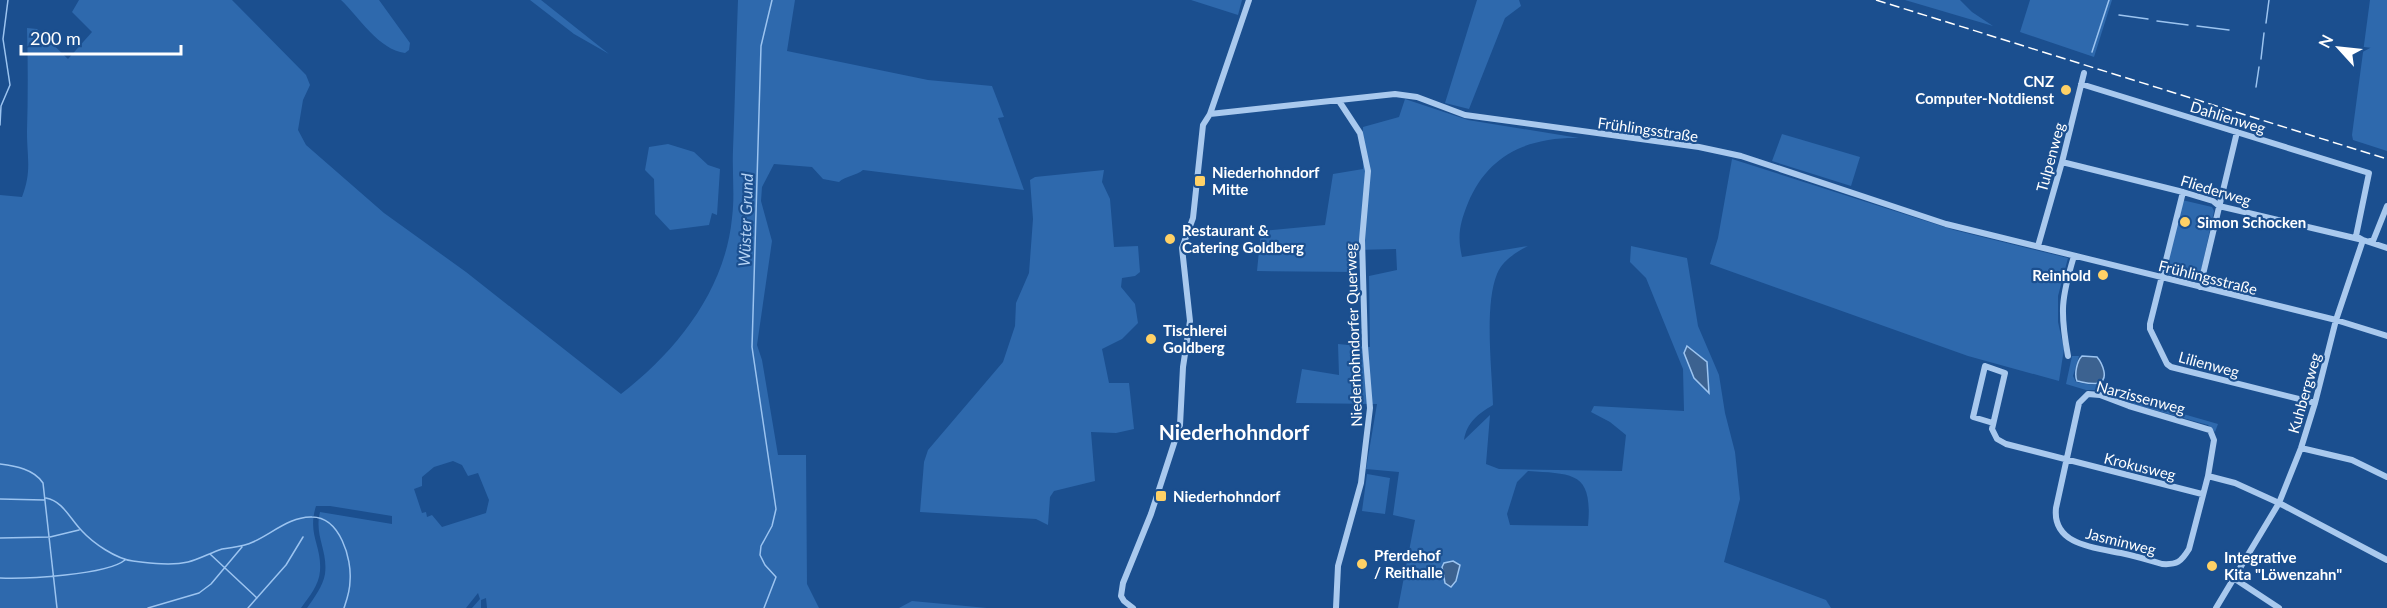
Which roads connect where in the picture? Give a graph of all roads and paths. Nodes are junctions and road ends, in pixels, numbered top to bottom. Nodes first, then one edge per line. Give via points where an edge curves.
1 (1249, 0) edge
2 (2084, 73) dead end
3 (2081, 84) junction
4 (1339, 101) junction
5 (1210, 114) junction
6 (2237, 132) junction
7 (2062, 162) junction
8 (2369, 173) joint
9 (2183, 192) junction
10 (2219, 206) junction
11 (2387, 206) edge
12 (2363, 240) junction
13 (2038, 246) junction
14 (2387, 248) edge
15 (2074, 256) junction
16 (2161, 278) junction
17 (2200, 287) junction
18 (2336, 320) junction
19 (2387, 336) edge
20 (2068, 357) dead end
21 (2315, 403) junction
22 (1993, 423) junction
23 (2301, 448) junction
24 (2067, 460) junction
25 (2208, 476) junction
26 (2387, 477) edge
27 (2202, 494) junction
28 (2279, 503) junction
29 (2387, 560) edge
30 (2235, 579) junction
31 (1133, 608) edge
32 (1336, 608) edge
33 (2216, 608) edge
34 (2279, 608) edge

1 - 5 street
2 - 3 street, Tulpenweg
3 - 6 street, Dahlienweg
3 - 7 street, Tulpenweg
4 - 5 street, Frühlingsstraße
4 - 13 street, Frühlingsstraße via 1395,94 1417,97 1465,115 1699,147 1741,156 1946,224
4 - 32 street, Niederhohndorfer Querweg via 1360,133 1368,171 1362,240 1370,408 1361,483 1338,566
5 - 31 street via 1203,125 1193,218 1182,248 1190,321 1180,425 1123,583 1121,596
6 - 8 street, Dahlienweg
6 - 10 street
7 - 9 street, Fliederweg
7 - 13 street, Tulpenweg
8 - 12 street, Kuhbergweg via 2356,236
9 - 10 street, Fliederweg
9 - 16 street, Lilienweg
10 - 12 street, Fliederweg
10 - 17 street
11 - 12 street via 2378,234 2373,241
12 - 14 street, Fliederweg
12 - 18 street, Kuhbergweg
13 - 15 street, Frühlingsstraße
15 - 16 street, Frühlingsstraße
15 - 20 street via 2062,295 2061,317
16 - 17 street, Frühlingsstraße
16 - 21 street, Lilienweg via 2150,329 2167,364
17 - 18 street, Frühlingsstraße
18 - 19 street, Frühlingsstraße
18 - 21 street, Kuhbergweg
21 - 23 street, Kuhbergweg
22 - 22 street, Krokusweg via 2005,373 1985,366 1973,417
22 - 24 street, Krokusweg via 1997,439 2006,444
23 - 26 street via 2352,460
23 - 28 street, Kuhbergweg
24 - 25 street, Narzissenweg via 2079,403 2088,394 2100,395 2210,429 2214,440
24 - 27 street, Krokusweg
24 - 27 street, Jasminweg via 2056,522 2065,536 2097,548 2163,564 2180,562 2189,549
25 - 27 street
25 - 28 street via 2235,483
28 - 29 street
28 - 30 street, Kuhbergweg
30 - 33 street, Kuhbergweg
30 - 34 street

